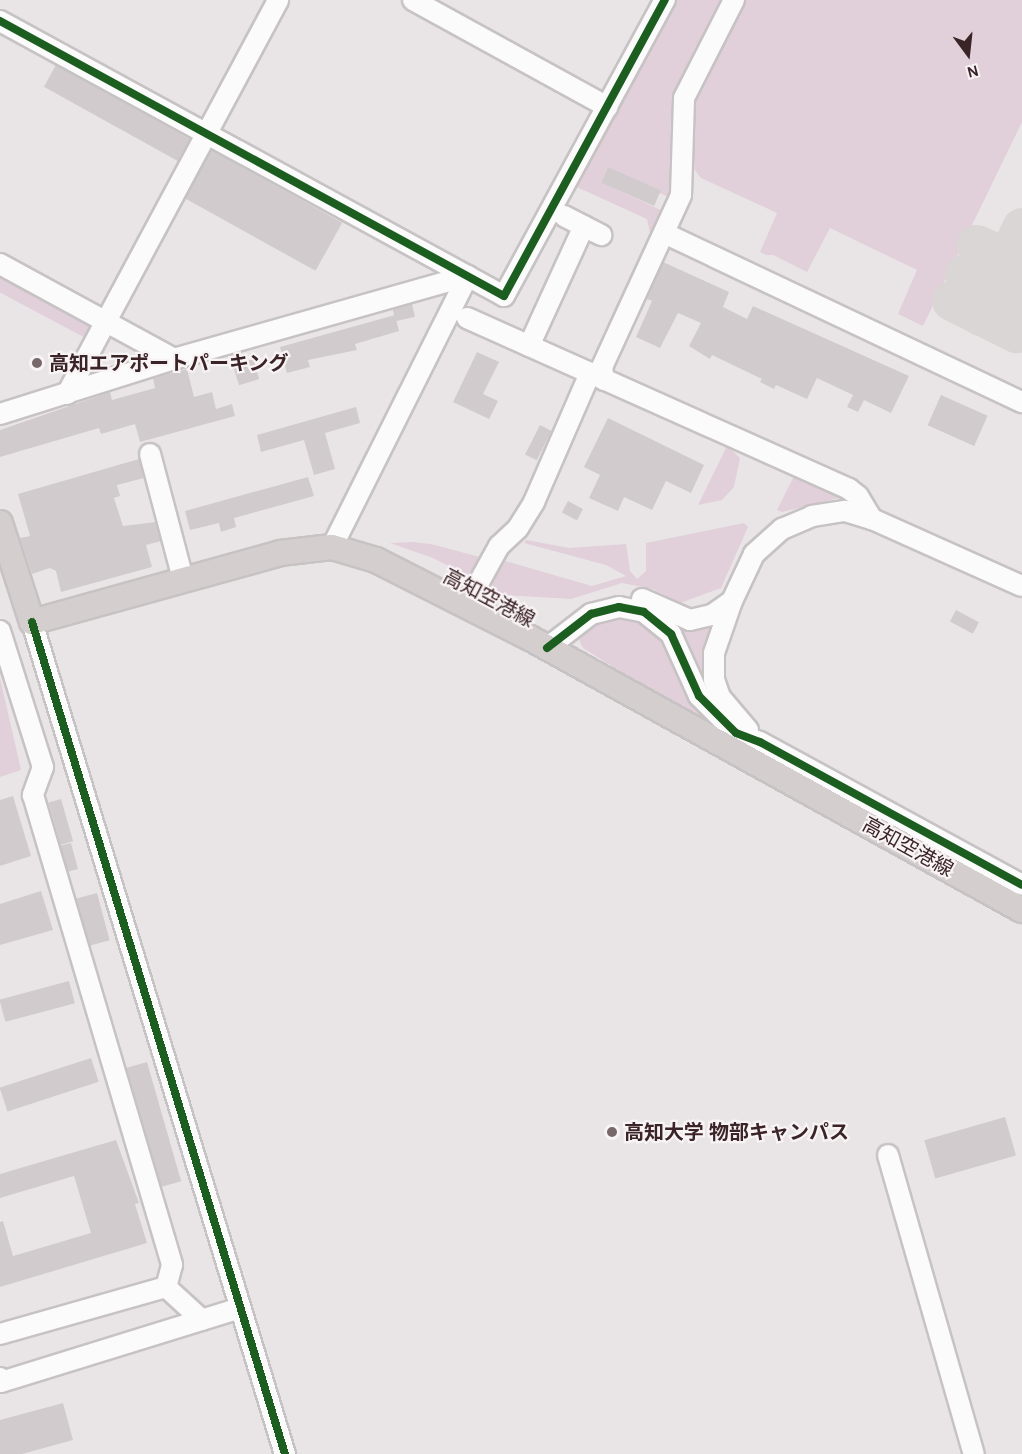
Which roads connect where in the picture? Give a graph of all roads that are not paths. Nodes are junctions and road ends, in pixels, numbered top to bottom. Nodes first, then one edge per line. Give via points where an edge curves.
1 (278, 0) edge
2 (413, 0) edge
3 (665, 0) edge
4 (734, 0) edge
5 (0, 21) edge
6 (608, 107) junction
7 (206, 133) junction
8 (564, 216) dead end
9 (664, 233) junction
10 (0, 264) edge
11 (468, 276) junction
12 (467, 318) dead end
13 (104, 321) junction
14 (529, 346) junction
15 (174, 359) junction
16 (597, 377) junction
17 (67, 393) junction
18 (1022, 402) edge
19 (0, 414) edge
20 (150, 454) dead end
21 (872, 519) junction
22 (0, 523) edge
23 (332, 547) junction
24 (183, 579) junction
25 (1022, 585) edge
26 (732, 601) junction
27 (466, 604) junction
28 (32, 622) junction
29 (0, 631) edge
30 (547, 648) junction
31 (760, 742) junction
32 (1022, 885) edge
33 (1022, 910) edge
34 (888, 1155) dead end
35 (166, 1287) junction
36 (240, 1308) junction
37 (202, 1320) junction
38 (0, 1334) edge
39 (0, 1378) edge
40 (285, 1454) edge
41 (974, 1454) edge

1 - 7 street
2 - 6 street
3 - 6 street
4 - 9 street via 684,98 681,195
5 - 7 street
6 - 11 street via 504,296
7 - 11 street
7 - 13 street
8 - 14 street via 593,231
9 - 16 street
9 - 18 street
10 - 13 street
11 - 15 street
11 - 23 street
12 - 14 street
13 - 15 street
13 - 17 street
14 - 16 street
15 - 17 street
16 - 21 street via 849,489
16 - 27 street via 534,502 518,528 499,546
17 - 19 street
20 - 24 street
21 - 25 street
21 - 26 street via 832,511 782,529 754,554
22 - 28 main road
23 - 24 main road, 高知空港線 via 280,553
23 - 27 main road, 高知空港線 via 376,560
24 - 28 main road, 高知空港線
26 - 30 street via 712,615 690,620 646,600 607,598 586,606 558,625
26 - 31 street via 714,653 714,680 731,712
27 - 30 main road, 高知空港線
28 - 36 street
29 - 35 street via 43,767 33,795 172,1265
30 - 31 street via 591,614 619,607 644,612 671,634 692,684 710,709 736,733
30 - 33 main road, 高知空港線
31 - 32 street
34 - 41 street
35 - 37 street
35 - 38 street
36 - 37 street
36 - 40 street
37 - 39 street via 1,1382

